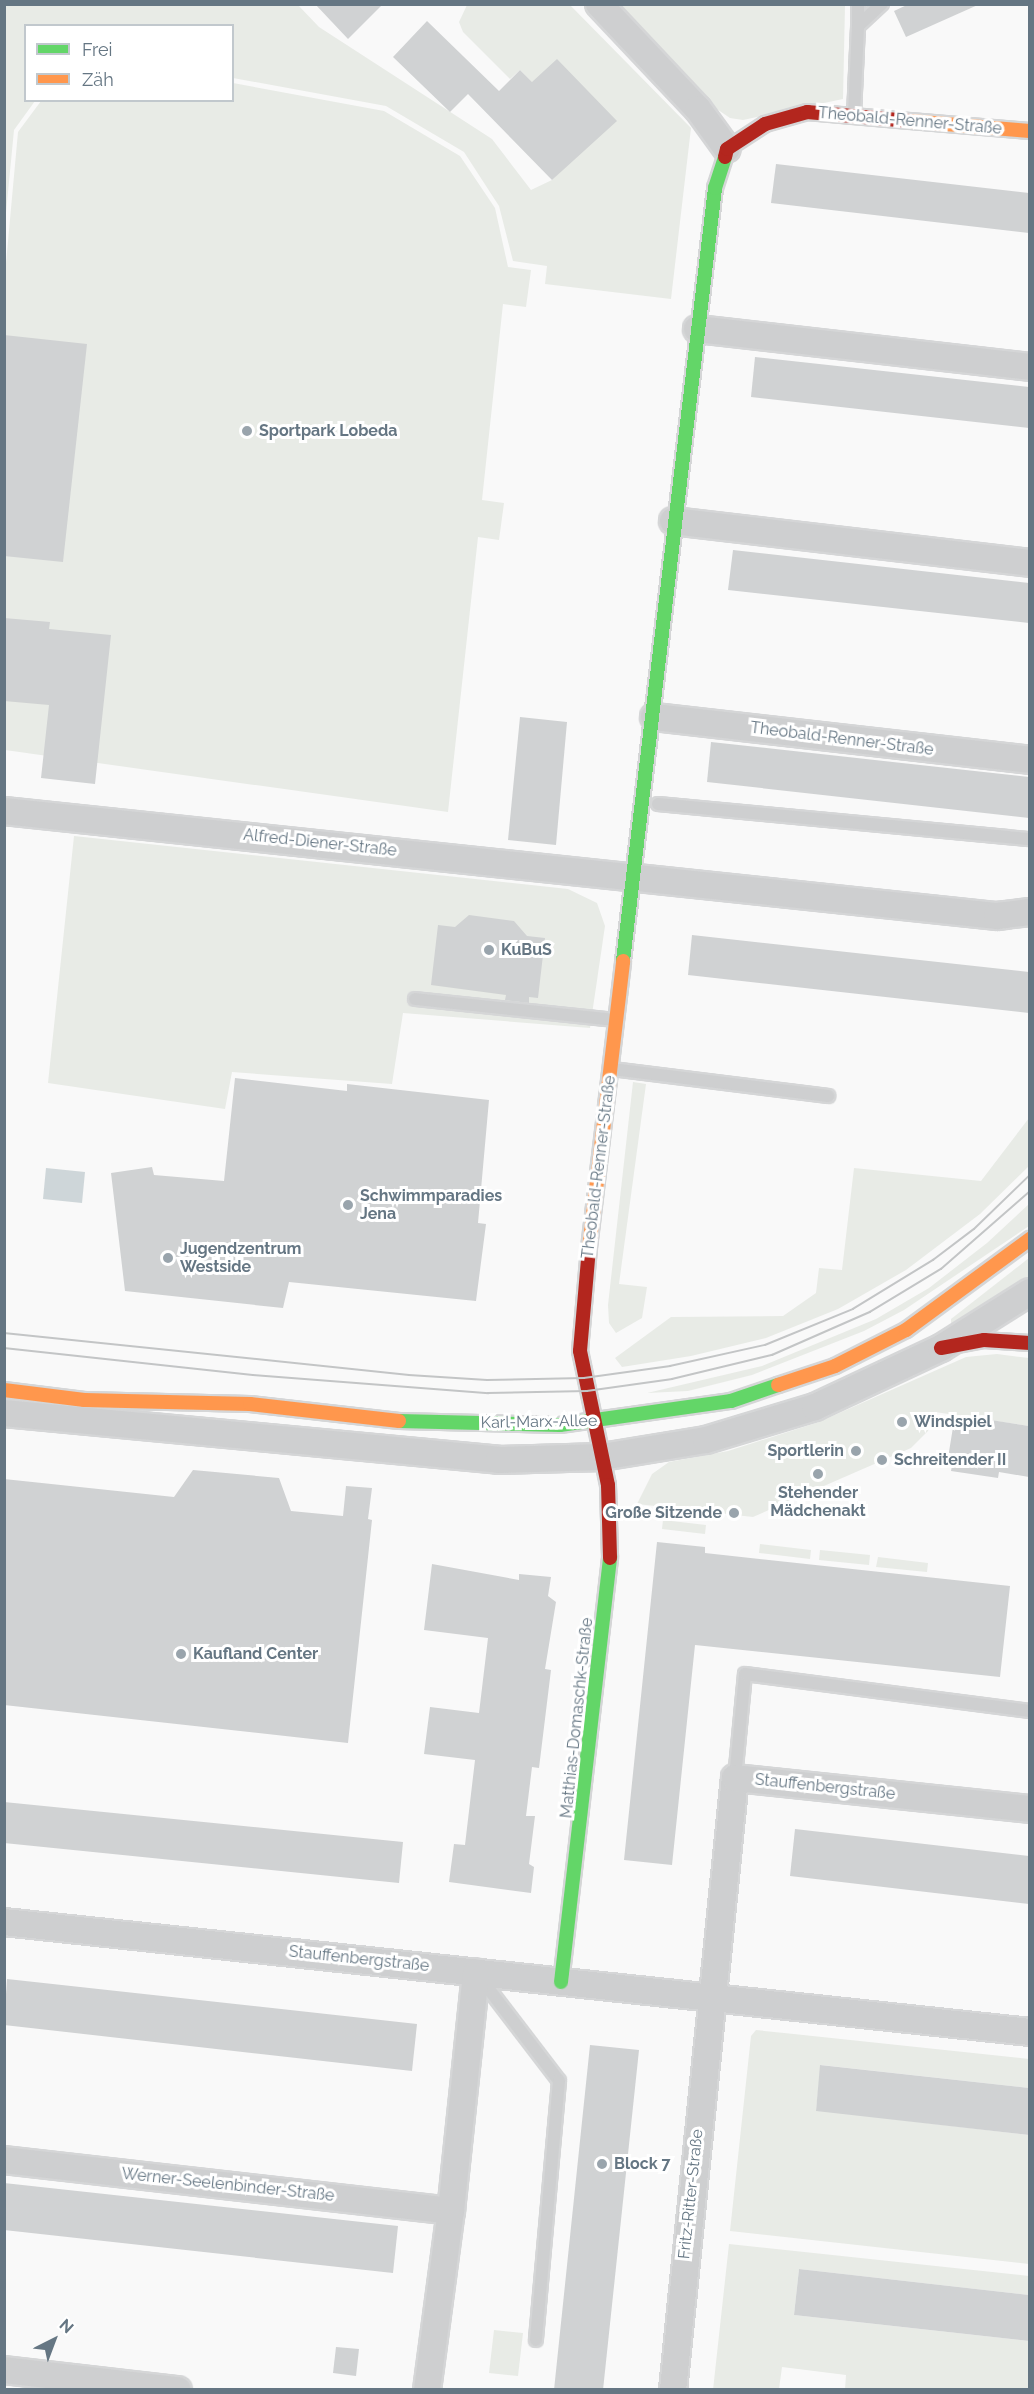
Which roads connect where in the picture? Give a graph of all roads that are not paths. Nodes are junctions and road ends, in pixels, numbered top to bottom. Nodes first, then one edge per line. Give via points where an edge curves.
1 (599, 4) edge
2 (858, 4) edge
3 (882, 4) edge
4 (858, 26) junction
5 (854, 116) junction
6 (1029, 131) edge
7 (728, 149) junction
8 (697, 329) junction
9 (1029, 367) edge
10 (674, 521) junction
11 (1029, 563) edge
12 (654, 717) junction
13 (1029, 760) edge
14 (658, 804) dead end
15 (4, 811) edge
16 (1029, 839) edge
17 (635, 876) junction
18 (1029, 912) edge
19 (415, 999) dead end
20 (618, 1021) junction
21 (612, 1069) junction
22 (828, 1096) dead end
23 (1029, 1239) edge
24 (1029, 1292) edge
25 (1029, 1343) edge
26 (941, 1348) junction
27 (4, 1390) edge
28 (4, 1413) edge
29 (594, 1423) junction
30 (602, 1456) junction
31 (1029, 1711) edge
32 (735, 1778) junction
33 (1029, 1809) edge
34 (4, 1922) edge
35 (476, 1972) junction
36 (561, 1982) junction
37 (713, 1998) junction
38 (1029, 2032) edge
39 (4, 2160) edge
40 (451, 2211) junction
41 (536, 2340) dead end
42 (4, 2370) edge
43 (178, 2390) edge
44 (427, 2390) edge
45 (673, 2390) edge

1 - 7 street via 698,109
2 - 4 lane
3 - 4 lane
4 - 5 lane
5 - 6 street, Theobald-Renner-Straße
5 - 7 street, Theobald-Renner-Straße via 807,112 765,124
7 - 8 street, Theobald-Renner-Straße via 715,188
8 - 9 street
8 - 10 street, Theobald-Renner-Straße
10 - 11 street
10 - 12 street, Theobald-Renner-Straße
12 - 13 street, Theobald-Renner-Straße
12 - 17 street, Theobald-Renner-Straße
14 - 16 lane
15 - 17 street, Alfred-Diener-Straße
17 - 18 street via 997,916
17 - 20 street, Theobald-Renner-Straße
19 - 20 lane
20 - 21 street, Theobald-Renner-Straße
21 - 22 lane
21 - 29 street, Theobald-Renner-Straße via 579,1337
23 - 29 street, Karl-Marx-Allee via 906,1330 835,1366 731,1401
24 - 26 street
25 - 26 street via 984,1340
26 - 30 street via 860,1388 786,1418 670,1448
27 - 29 street, Karl-Marx-Allee via 84,1400 250,1404 412,1422
28 - 30 street via 499,1460
29 - 30 street, Theobald-Renner-Straße
30 - 36 street, Matthias-Domaschk-Straße via 612,1510 612,1541
31 - 32 lane via 745,1674
32 - 33 street, Stauffenbergstraße
32 - 37 street, Stauffenbergstraße
34 - 35 street, Stauffenbergstraße
35 - 36 street, Stauffenbergstraße
35 - 40 street
35 - 41 lane via 560,2081
36 - 37 street, Stauffenbergstraße
37 - 38 street, Stauffenbergstraße
37 - 45 street, Fritz-Ritter-Straße
39 - 40 street, Werner-Seelenbinder-Straße
40 - 44 street
42 - 43 street

